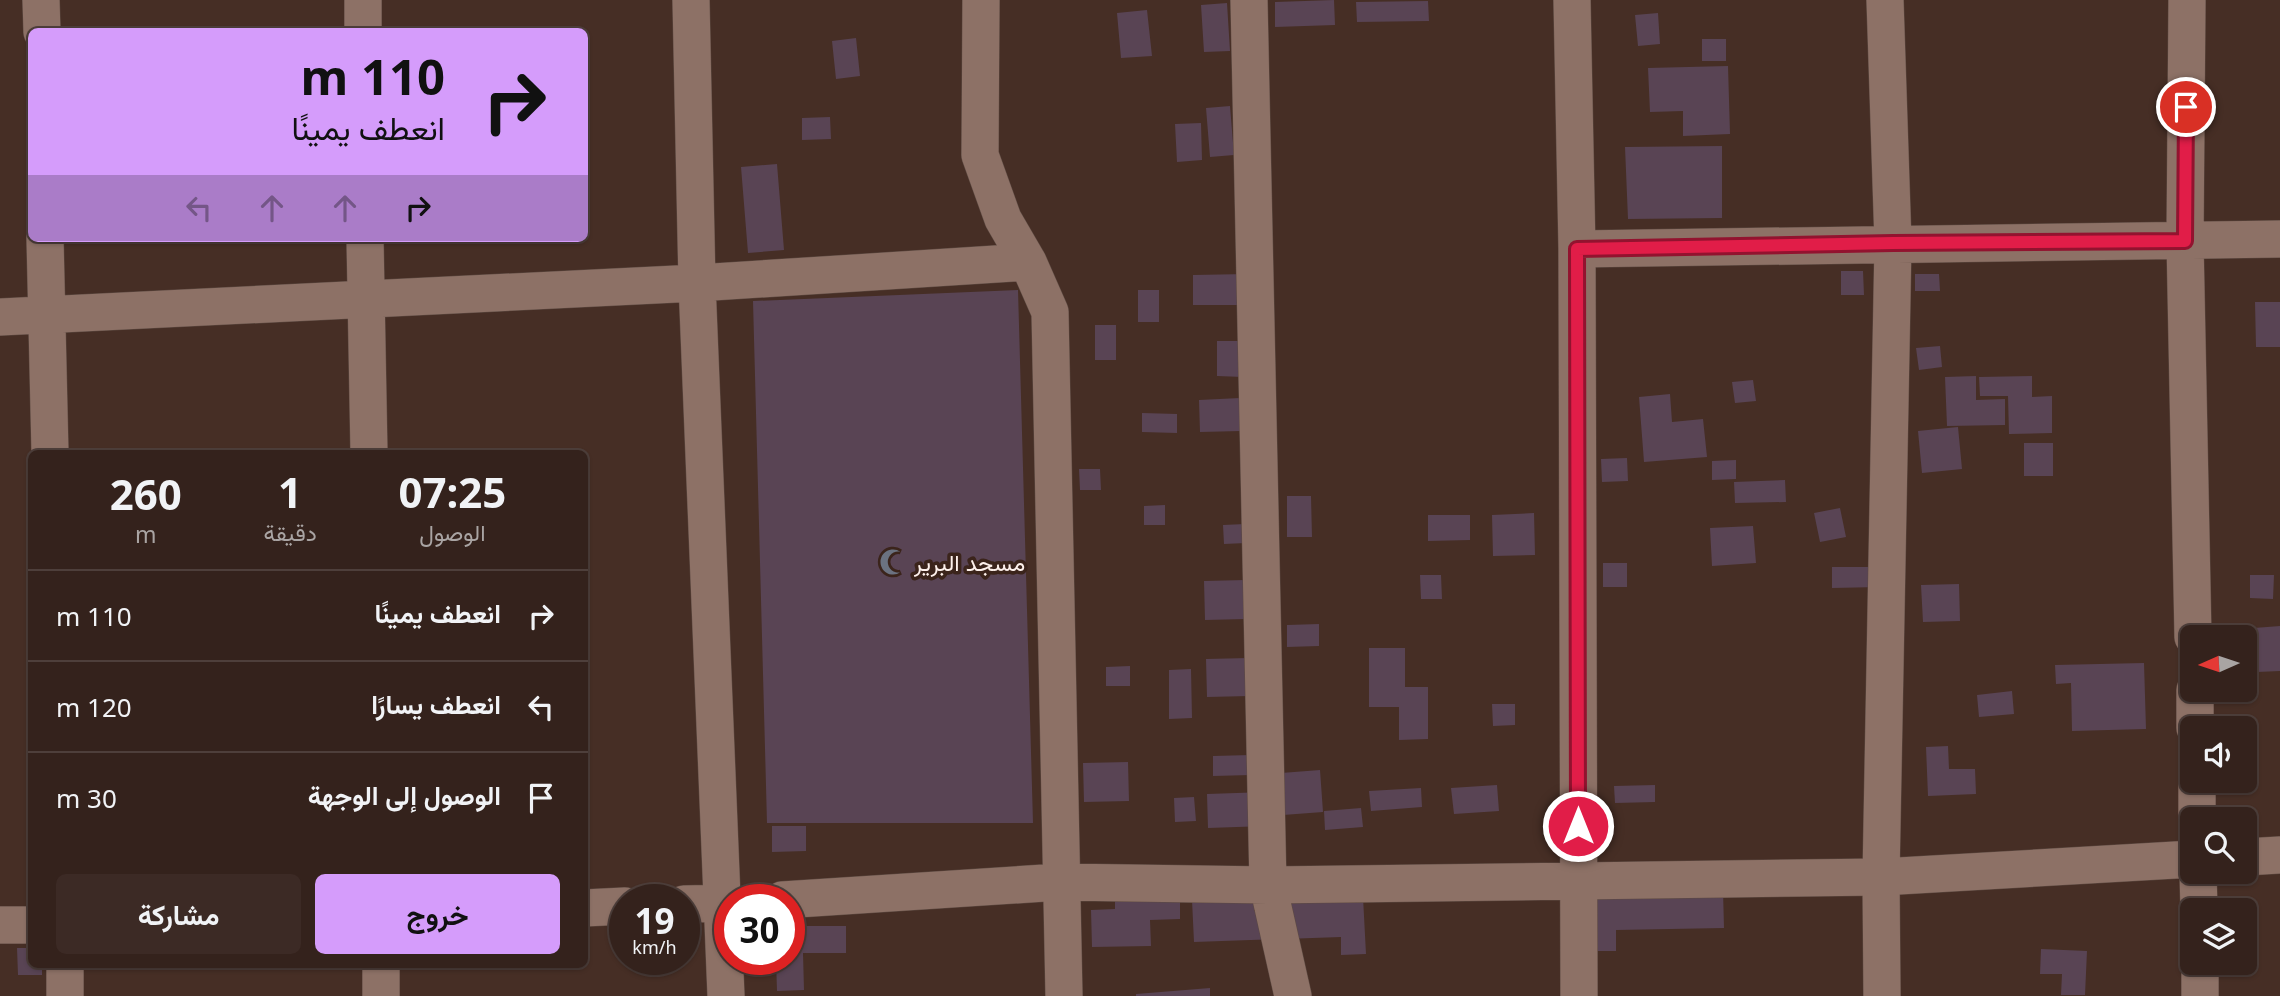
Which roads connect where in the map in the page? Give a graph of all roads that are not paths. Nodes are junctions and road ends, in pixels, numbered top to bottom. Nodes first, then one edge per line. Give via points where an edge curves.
1 (41, 0) edge
2 (363, 0) edge
3 (691, 0) edge
4 (981, 0) edge
5 (1249, 0) edge
6 (1572, 0) edge
7 (1885, 0) edge
8 (2187, 0) edge
9 (42, 28) edge
10 (363, 28) edge
11 (2280, 239) edge
12 (2185, 241) junction
13 (45, 242) edge
14 (365, 242) edge
15 (1893, 243) junction
16 (1577, 249) junction
17 (1028, 262) junction
18 (697, 283) junction
19 (365, 299) junction
20 (46, 315) junction
21 (0, 317) edge
22 (50, 450) edge
23 (369, 450) edge
24 (2193, 625) edge
25 (2280, 855) edge
26 (2257, 856) edge
27 (2180, 860) edge
28 (1881, 877) junction
29 (1579, 881) junction
30 (1060, 882) junction
31 (725, 884) edge
32 (1268, 885) junction
33 (805, 899) edge
34 (609, 907) edge
35 (588, 908) edge
36 (0, 925) edge
37 (28, 925) edge
38 (65, 968) edge
39 (381, 968) edge
40 (726, 975) edge
41 (2200, 975) edge
42 (65, 996) edge
43 (381, 996) edge
44 (726, 996) edge
45 (1064, 996) edge
46 (1293, 996) edge
47 (1579, 996) edge
48 (1882, 996) edge
49 (2200, 996) edge

1 - 9 street
2 - 10 street
3 - 18 street
4 - 17 street via 980,155 1003,219
5 - 32 street
6 - 16 street
7 - 15 street
8 - 12 street
11 - 12 street
12 - 15 street
12 - 24 street
13 - 20 street
14 - 19 street
15 - 16 street
15 - 28 street
16 - 29 street
17 - 18 street
17 - 30 street via 1050,312
18 - 19 street
18 - 31 street
19 - 20 street
19 - 23 street
20 - 21 street
20 - 22 street
25 - 26 street
27 - 28 street
28 - 29 street
28 - 48 street
29 - 32 street
29 - 47 street
30 - 32 street
30 - 33 street
30 - 45 street
32 - 46 street
34 - 35 street
36 - 37 street
38 - 42 street
39 - 43 street
40 - 44 street
41 - 49 street

